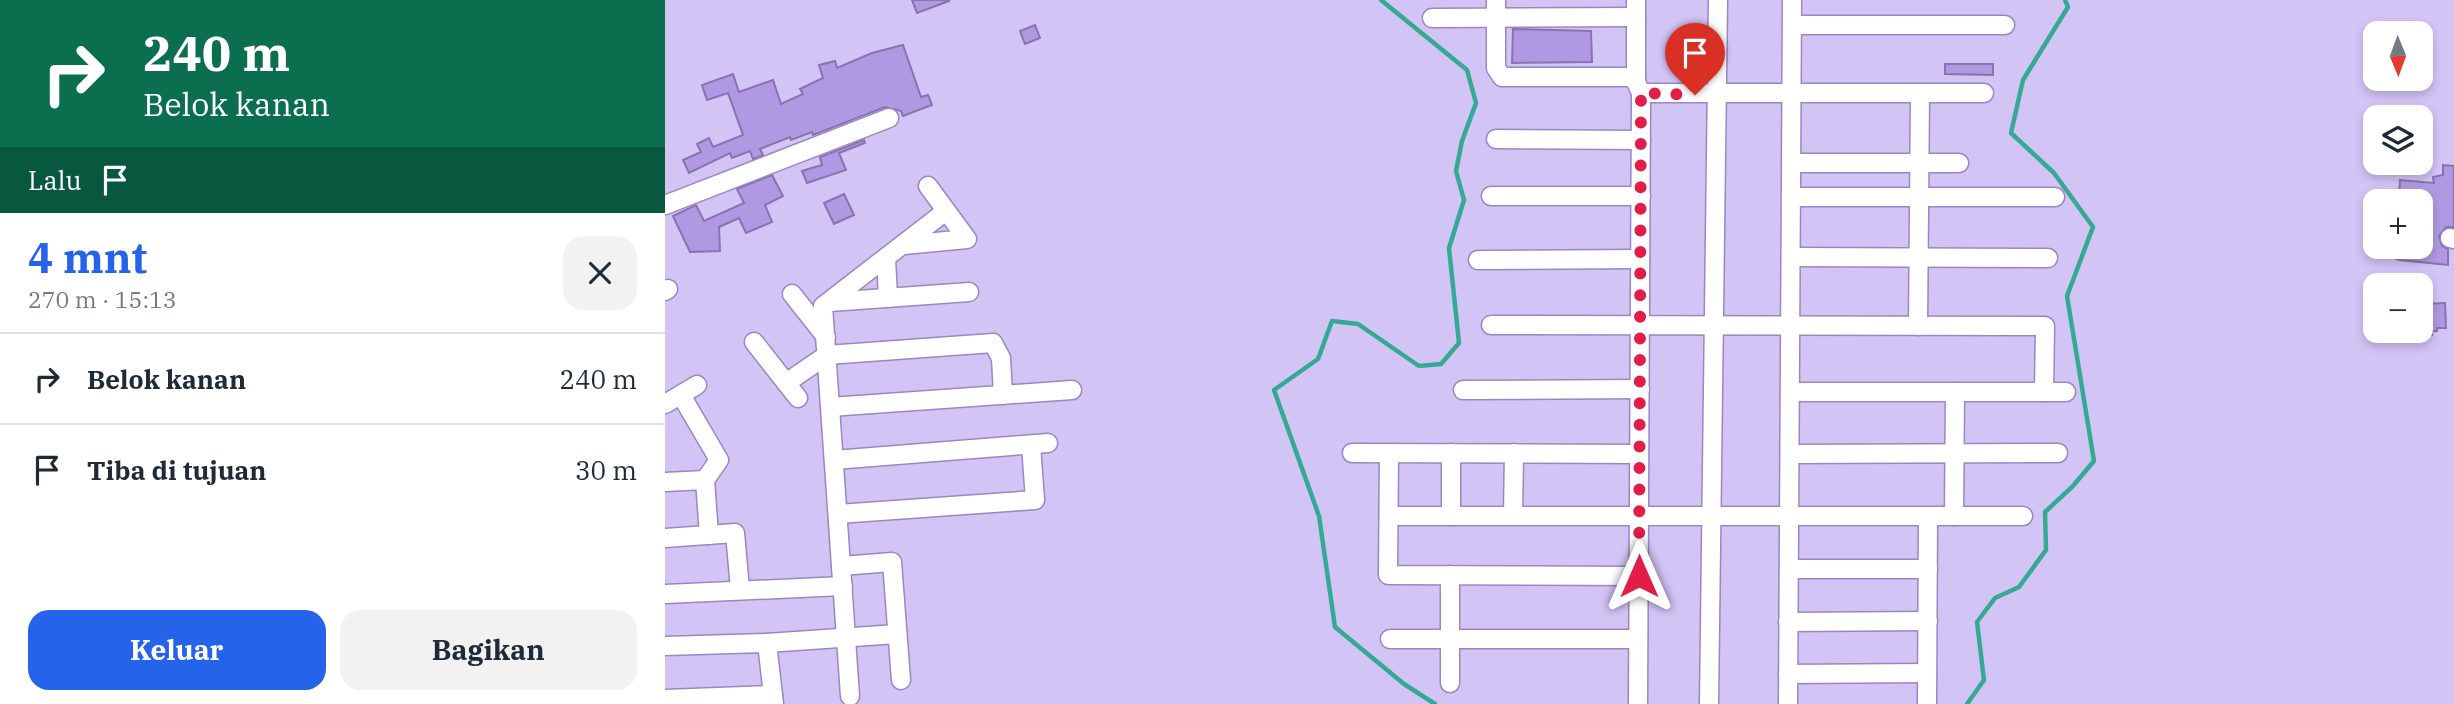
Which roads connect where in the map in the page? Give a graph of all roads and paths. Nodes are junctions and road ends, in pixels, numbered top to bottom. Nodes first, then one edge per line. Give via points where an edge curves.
1 (1718, 0) edge
2 (1792, 0) edge
3 (1496, 9) edge
4 (1636, 9) edge
5 (1432, 18) dead end
6 (1793, 24) junction
7 (2005, 25) dead end
8 (1639, 85) junction
9 (1793, 92) junction
10 (1920, 93) junction
11 (1983, 93) dead end
12 (1719, 96) junction
13 (889, 118) dead end
14 (1496, 139) dead end
15 (1641, 140) junction
16 (1920, 162) junction
17 (1792, 163) junction
18 (1959, 163) dead end
19 (927, 186) dead end
20 (1641, 195) junction
21 (1491, 196) dead end
22 (1792, 197) junction
23 (1919, 197) junction
24 (2055, 197) dead end
25 (665, 205) edge
26 (946, 211) junction
27 (903, 245) junction
28 (1791, 257) junction
29 (885, 258) junction
30 (1919, 258) junction
31 (2048, 258) dead end
32 (1640, 259) junction
33 (1478, 260) dead end
34 (969, 292) dead end
35 (792, 294) dead end
36 (888, 298) junction
37 (829, 302) junction
38 (1491, 325) dead end
39 (1640, 325) junction
40 (1713, 326) junction
41 (1791, 326) junction
42 (1918, 326) junction
43 (754, 342) dead end
44 (826, 346) junction
45 (786, 383) junction
46 (697, 385) dead end
47 (1640, 389) junction
48 (1072, 390) dead end
49 (1463, 390) dead end
50 (1790, 392) junction
51 (1955, 392) junction
52 (2044, 392) junction
53 (2066, 392) dead end
54 (681, 395) junction
55 (1003, 395) junction
56 (798, 398) dead end
57 (665, 404) edge
58 (830, 407) junction
59 (1352, 453) dead end
60 (1389, 453) junction
61 (1451, 453) junction
62 (1514, 453) junction
63 (1954, 453) junction
64 (2058, 453) dead end
65 (1639, 454) junction
66 (1790, 454) junction
67 (834, 460) junction
68 (665, 464) edge
69 (705, 480) junction
70 (671, 481) edge
71 (838, 514) junction
72 (1513, 515) junction
73 (1639, 515) junction
74 (1710, 515) junction
75 (1389, 516) junction
76 (1451, 516) junction
77 (1789, 516) junction
78 (1928, 516) junction
79 (1954, 516) junction
80 (2023, 516) dead end
81 (709, 535) junction
82 (665, 537) edge
83 (841, 566) junction
84 (1789, 569) junction
85 (1928, 569) junction
86 (1450, 575) junction
87 (1639, 576) junction
88 (842, 586) junction
89 (740, 589) junction
90 (665, 594) edge
91 (1928, 621) junction
92 (1788, 622) junction
93 (897, 634) junction
94 (846, 638) junction
95 (1390, 639) dead end
96 (1638, 639) junction
97 (1450, 640) junction
98 (767, 643) junction
99 (665, 646) edge
100 (1927, 673) junction
101 (1788, 674) junction
102 (901, 680) dead end
103 (1450, 684) dead end
104 (850, 695) dead end
105 (665, 699) edge
106 (773, 699) edge
107 (1638, 704) edge
108 (1709, 704) edge
109 (1788, 704) edge
110 (1927, 704) edge

1 - 12 street
2 - 6 street
3 - 4 street
3 - 5 street
3 - 8 street via 1496,68 1502,77
4 - 8 street
6 - 7 street
6 - 9 street
8 - 12 street
8 - 15 street
9 - 10 street
9 - 12 street
9 - 17 street
10 - 11 street
10 - 16 street
12 - 40 street
13 - 25 street
14 - 15 street
15 - 20 street
16 - 17 street
16 - 18 street
16 - 23 street
17 - 22 street
19 - 26 street
20 - 21 street
20 - 32 street
22 - 23 street
22 - 28 street
23 - 24 street
23 - 30 street
26 - 27 street
26 - 27 street via 967,239
27 - 29 street
28 - 30 street
28 - 41 street
29 - 36 street
29 - 37 street
30 - 31 street
30 - 42 street
32 - 33 street
32 - 39 street
34 - 36 street
35 - 44 street
36 - 37 street
37 - 44 street via 823,306
38 - 39 street
39 - 40 street
39 - 47 street
40 - 41 street
40 - 74 street
41 - 42 street
41 - 50 street
42 - 52 street via 2045,326
43 - 45 street
44 - 45 street
44 - 55 street via 993,343 1001,358
44 - 58 street
45 - 56 street
46 - 54 street
47 - 49 street
47 - 65 street
48 - 55 street
50 - 51 street
50 - 66 street
51 - 52 street
51 - 63 street
52 - 53 street
54 - 57 street
54 - 69 street via 719,460
55 - 58 street
58 - 67 street
59 - 60 street
60 - 61 street
60 - 75 street
61 - 62 street
61 - 76 street
62 - 65 street
62 - 72 street
63 - 64 street
63 - 66 street
63 - 79 street
65 - 73 street
66 - 77 street
67 - 71 street
67 - 71 street via 1039,444 1035,500
68 - 70 street
69 - 70 street
69 - 81 street
71 - 83 street
72 - 73 street
72 - 76 street
73 - 74 street
73 - 87 street
74 - 77 street
74 - 108 street
75 - 76 street
75 - 86 street via 1388,575
77 - 78 street
77 - 84 street
78 - 79 street
78 - 85 street
79 - 80 street
81 - 82 street
81 - 89 street via 735,533
83 - 88 street
83 - 93 street via 892,562
84 - 85 street
84 - 92 street
85 - 91 street
86 - 87 street
86 - 97 street
87 - 96 street
88 - 89 street
88 - 94 street
89 - 90 street
91 - 92 street
91 - 100 street
92 - 101 street
93 - 94 street
93 - 102 street
94 - 98 street
94 - 104 street
95 - 97 street
96 - 97 street
96 - 107 street
97 - 103 street
98 - 99 street
98 - 106 street
100 - 101 street
100 - 110 street
101 - 109 street
105 - 106 street

